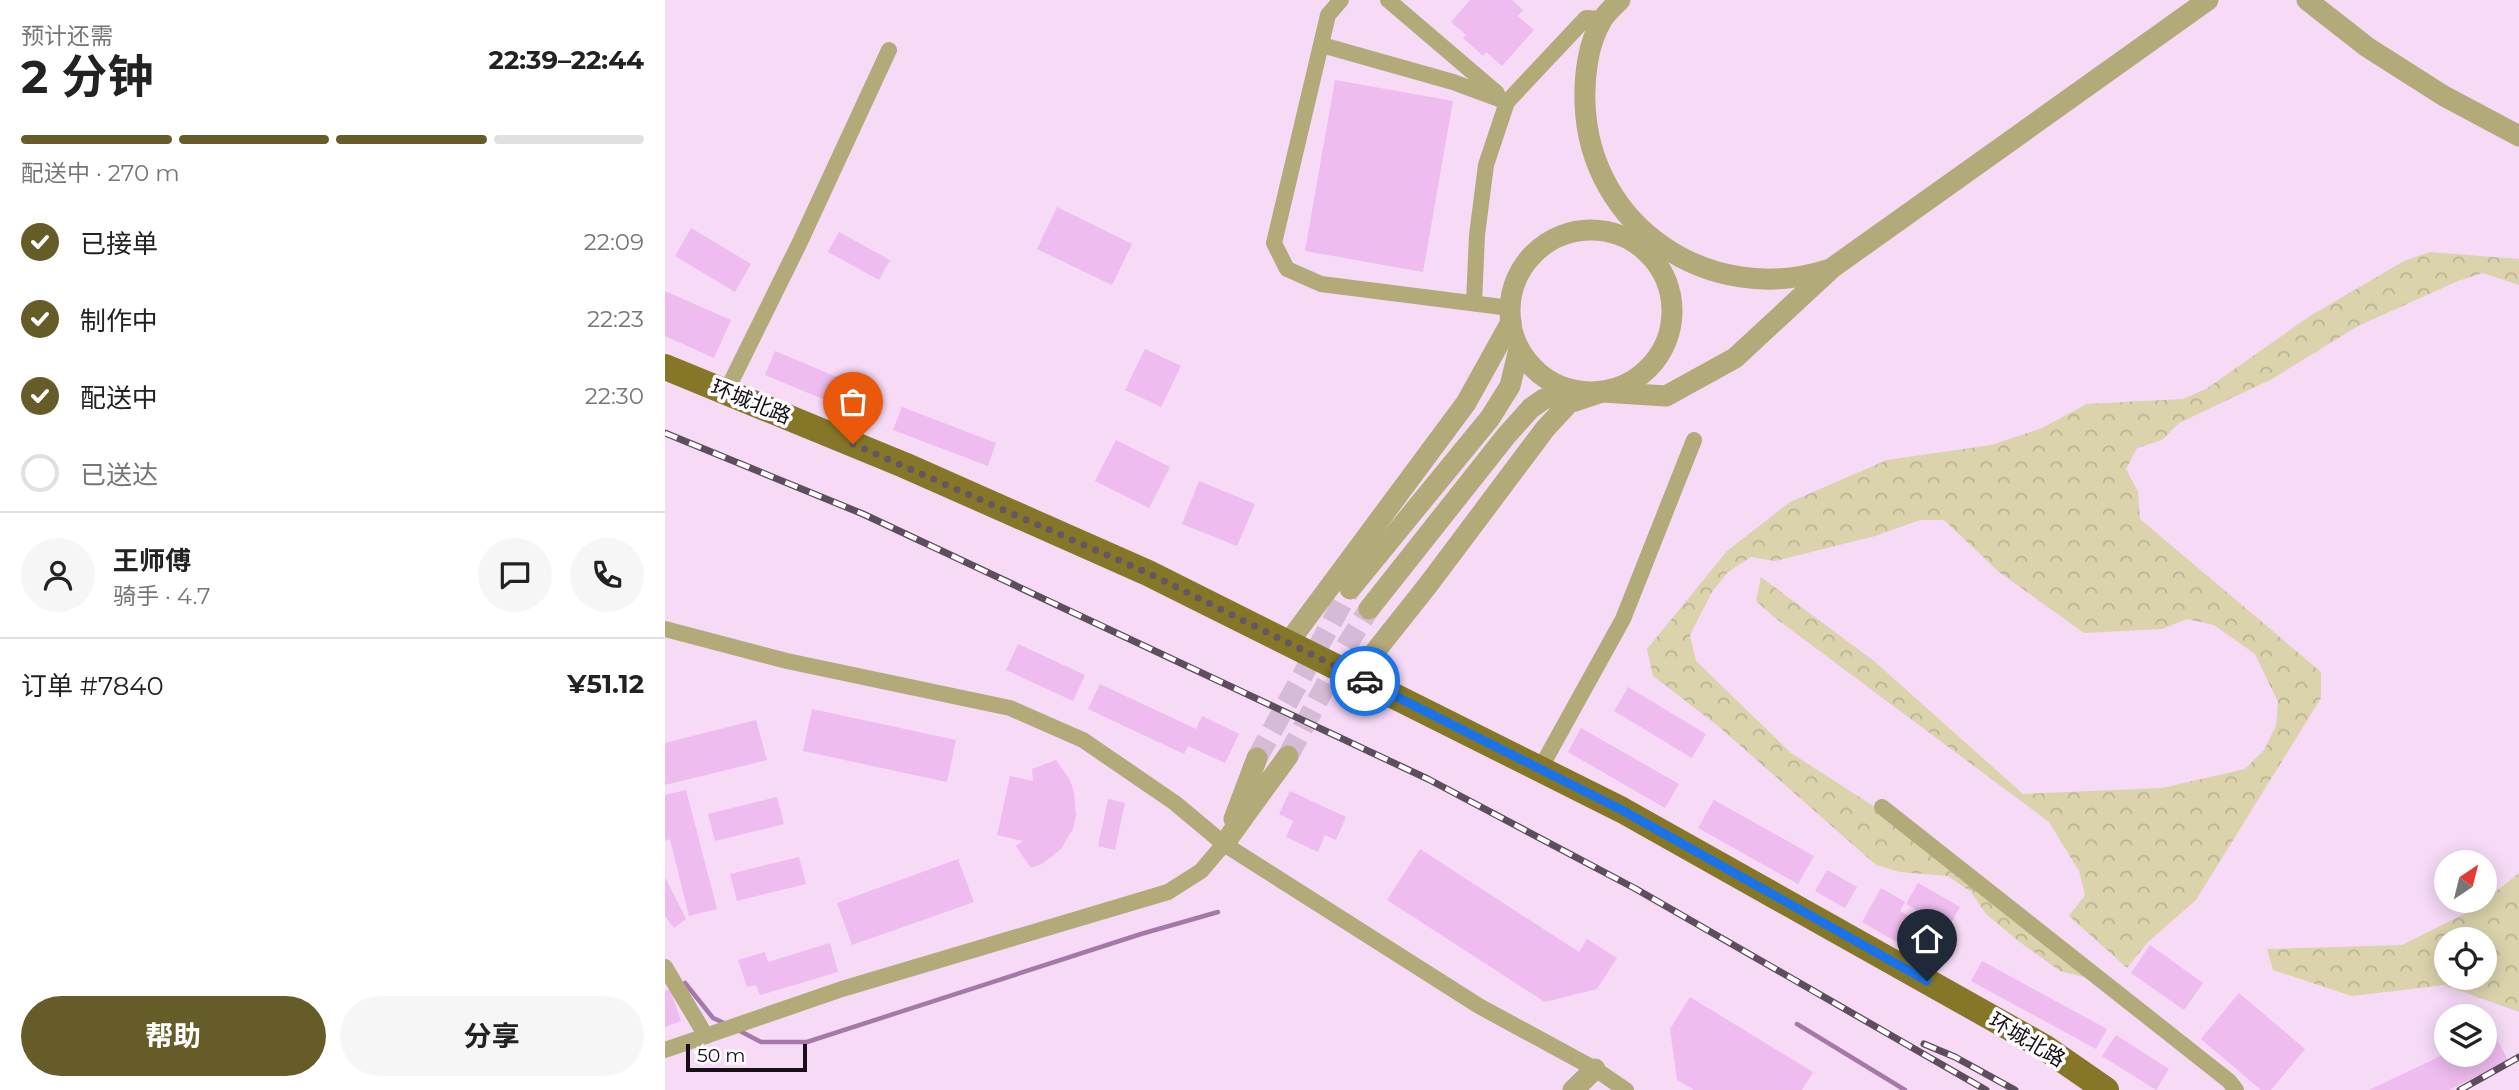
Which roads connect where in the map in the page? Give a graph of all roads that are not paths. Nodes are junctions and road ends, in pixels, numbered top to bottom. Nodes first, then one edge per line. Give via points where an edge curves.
1 (1341, 0) edge
2 (1388, 0) edge
3 (1620, 0) edge
4 (2208, 0) edge
5 (2307, 0) edge
6 (1602, 19) junction
7 (1322, 45) junction
8 (889, 50) dead end
9 (1507, 102) junction
10 (2519, 136) edge
11 (1608, 232) junction
12 (1654, 240) junction
13 (1832, 268) junction
14 (1668, 287) junction
15 (1474, 303) junction
16 (1510, 315) junction
17 (1519, 349) junction
18 (665, 367) edge
19 (1573, 391) junction
20 (726, 392) junction
21 (1602, 392) junction
22 (1693, 440) dead end
23 (1350, 589) tunnel mouth
24 (1369, 608) tunnel mouth
25 (665, 629) edge
26 (1288, 643) junction
27 (1355, 677) junction
28 (1288, 756) tunnel mouth
29 (1257, 758) tunnel mouth
30 (1540, 769) junction
31 (1882, 807) dead end
32 (1224, 844) junction
33 (665, 967) edge
34 (706, 1037) junction
35 (665, 1050) edge
36 (1595, 1069) junction
37 (1573, 1090) edge
38 (1626, 1090) edge
39 (2106, 1090) edge
40 (2236, 1090) edge

1 - 7 street via 1328,15
2 - 9 street
3 - 6 street
4 - 13 street
5 - 10 street via 2367,47
6 - 9 street via 1586,18
6 - 12 street via 1586,74 1588,131 1608,187
7 - 9 street
7 - 15 street via 1275,243 1287,269 1321,284
8 - 20 street
9 - 15 street via 1486,165
11 - 12 street
11 - 14 street via 1646,252
11 - 16 street via 1566,234 1541,247 1516,280
12 - 13 street via 1696,265 1744,278 1794,278
12 - 14 street
13 - 21 street via 1735,358 1666,396
14 - 21 street via 1672,315 1660,355 1640,376
15 - 16 street
16 - 17 street
16 - 26 street via 1466,403
17 - 19 street via 1536,371
17 - 23 street via 1510,386 1490,418
18 - 20 main road, 环城北路
19 - 21 street
19 - 24 street via 1543,400 1523,417
20 - 26 main road, 环城北路 via 1148,573
21 - 27 street via 1569,403 1545,429
22 - 30 street via 1623,619
25 - 32 street via 787,661 1010,708 1083,740 1175,803
26 - 27 main road, 环城北路
27 - 30 main road, 环城北路
28 - 32 street
29 - 32 street
30 - 39 main road, 环城北路 via 1622,810 2044,1047
31 - 40 street
32 - 34 street via 1201,871 1168,892 842,989
32 - 36 street via 1479,1006
33 - 34 street
34 - 35 street
36 - 37 street
36 - 38 street

